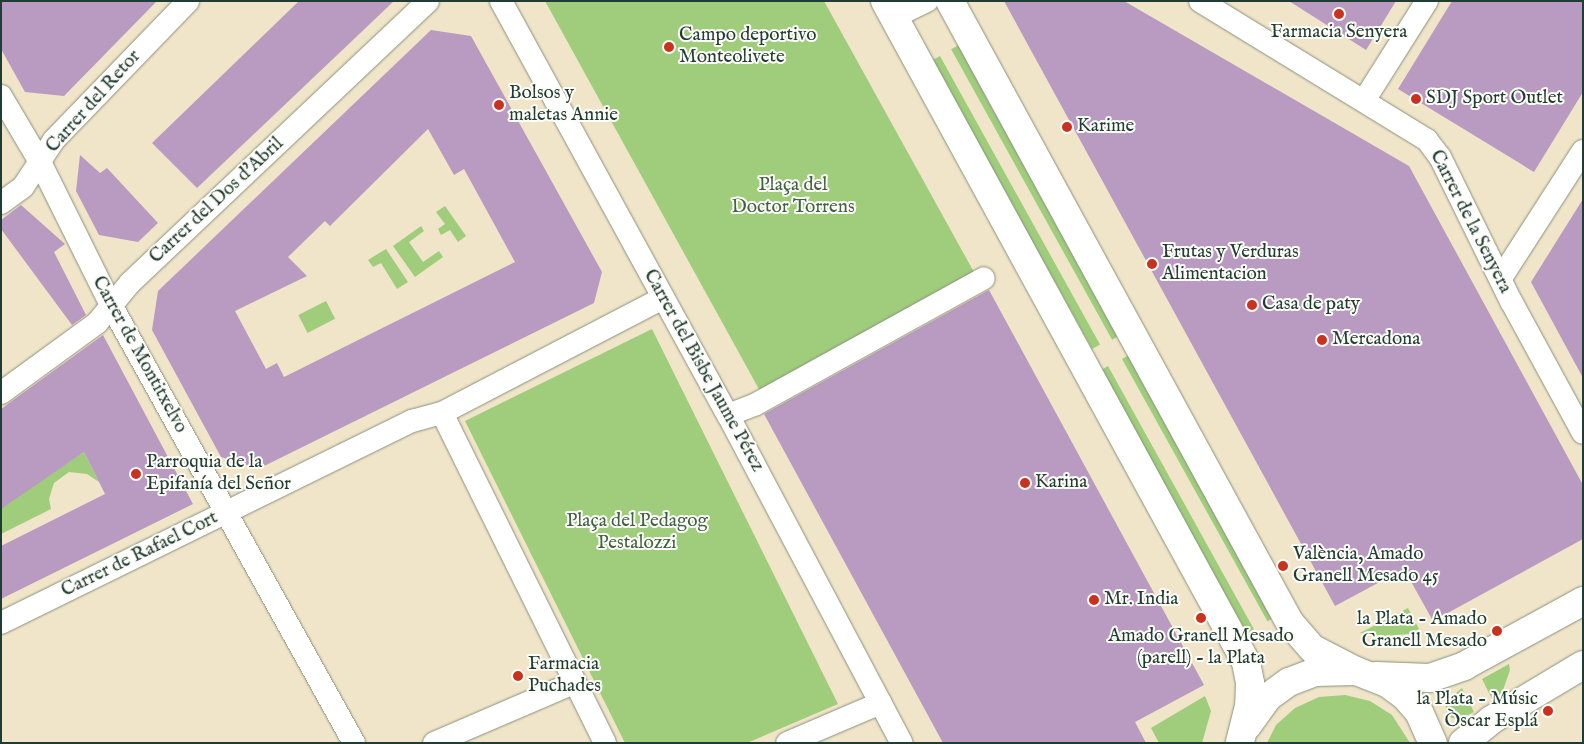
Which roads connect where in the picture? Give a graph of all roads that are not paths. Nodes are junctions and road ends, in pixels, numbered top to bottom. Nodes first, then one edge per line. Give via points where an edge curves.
1 (188, 1) edge
2 (428, 1) edge
3 (501, 1) edge
4 (927, 1) edge
5 (950, 1) edge
6 (1200, 1) edge
7 (1427, 1) edge
8 (889, 9) edge
9 (1, 96) edge
10 (1365, 99) junction
11 (1583, 151) edge
12 (40, 162) junction
13 (1, 203) edge
14 (984, 278) dead end
15 (1501, 278) junction
16 (663, 298) junction
17 (111, 305) junction
18 (1, 393) edge
19 (442, 413) junction
20 (728, 415) junction
21 (1583, 433) edge
22 (226, 512) junction
23 (1583, 601) edge
24 (1, 623) edge
25 (1583, 658) edge
26 (1583, 665) edge
27 (1363, 673) junction
28 (1552, 682) junction
29 (573, 683) junction
30 (881, 702) junction
31 (1242, 737) edge
32 (354, 743) edge
33 (434, 743) edge
34 (605, 743) edge
35 (787, 743) edge
36 (902, 743) edge
37 (1433, 743) edge
38 (1463, 743) edge

1 - 12 street, Carrer del Retor via 54,140
2 - 17 street, Carrer del Dos d'Abril via 130,283
3 - 16 street, Carrer del Bisbe Jaume Pérez
4 - 8 street
5 - 27 main road via 1290,623 1313,649
6 - 10 street, Carrer de la Senyera
7 - 10 street
8 - 31 main road via 1246,662 1250,683
9 - 12 street, Carrer de Montitxelvo
10 - 15 street, Carrer de la Senyera via 1427,140 1440,157
11 - 15 street
12 - 13 street, Carrer del Retor via 23,187
12 - 17 street, Carrer de Montitxelvo
14 - 20 street via 756,404
15 - 21 street, Carrer de la Senyera
16 - 19 street
16 - 20 street, Carrer del Bisbe Jaume Pérez
17 - 18 street, Carrer del Dos d'Abril via 97,323
17 - 22 street, Carrer de Montitxelvo
19 - 22 street, Carrer de Rafael Cort via 412,421
19 - 29 street
20 - 30 street, Carrer del Bisbe Jaume Pérez
22 - 24 street, Carrer de Rafael Cort
22 - 32 street, Carrer de Montitxelvo
23 - 27 main road via 1464,666 1430,678
25 - 28 street
26 - 28 main road
27 - 31 main road via 1315,672 1289,682 1268,697
27 - 37 main road via 1405,696 1419,712
28 - 38 main road via 1491,720
29 - 33 street
29 - 34 street
30 - 35 street
30 - 36 street, Carrer del Bisbe Jaume Pérez

